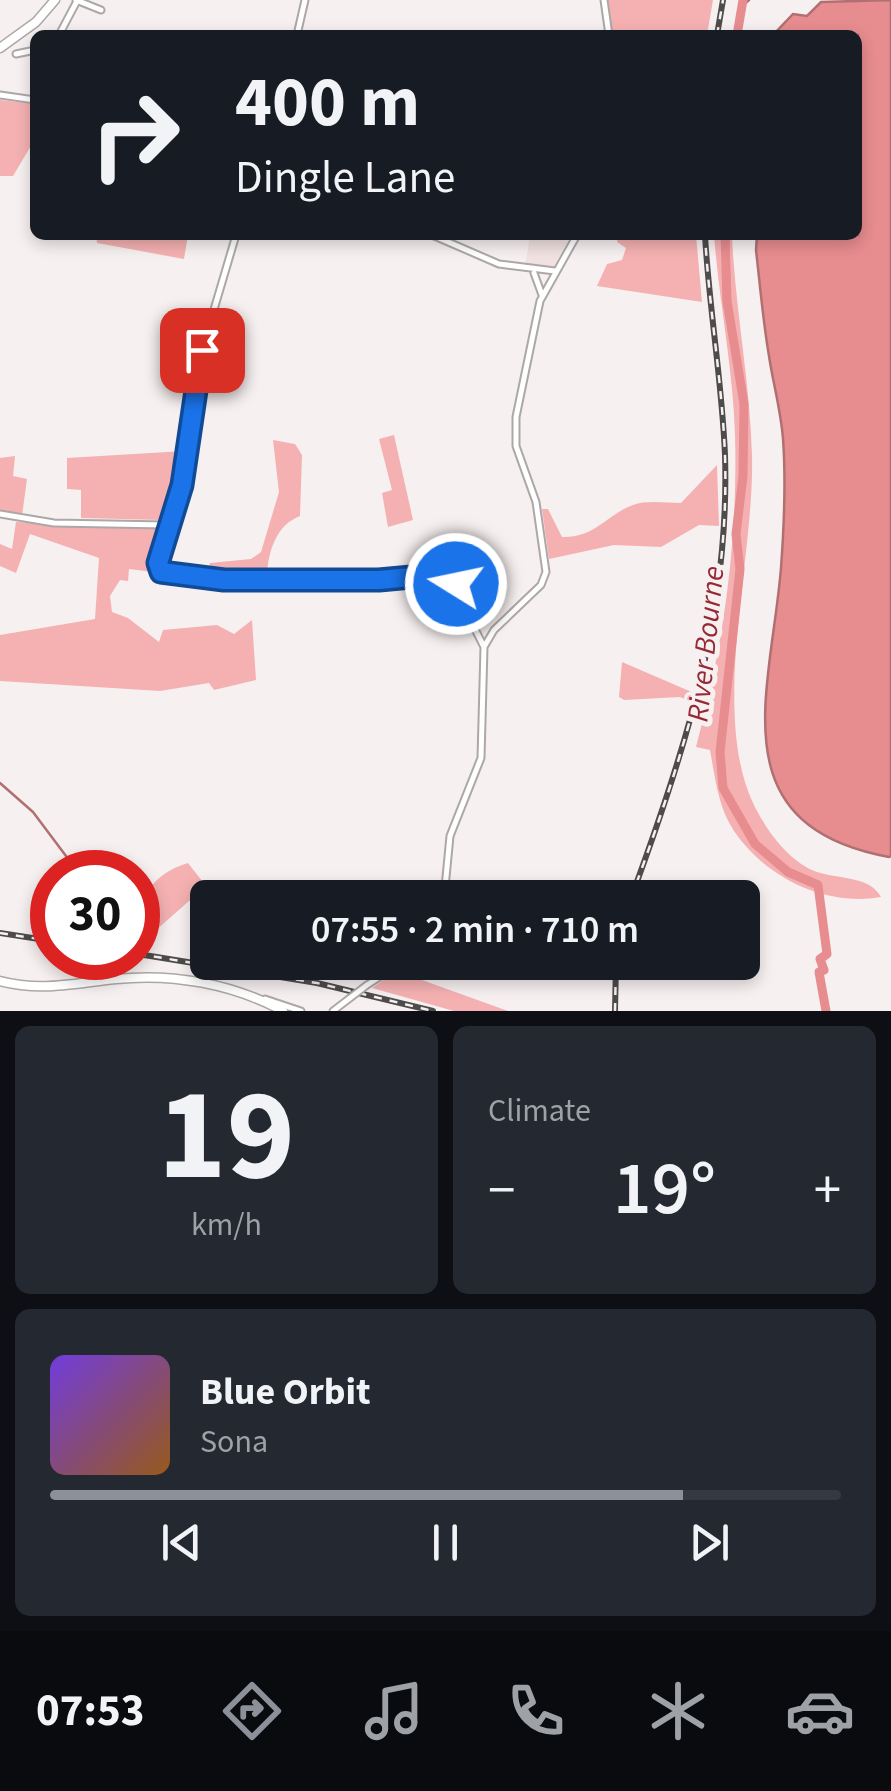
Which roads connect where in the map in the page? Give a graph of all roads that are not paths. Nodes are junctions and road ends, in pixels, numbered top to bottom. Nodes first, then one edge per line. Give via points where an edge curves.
1 (54, 0) edge
2 (77, 0) edge
3 (306, 0) edge
4 (604, 0) edge
5 (102, 10) dead end
6 (62, 30) edge
7 (299, 30) edge
8 (607, 30) edge
9 (0, 48) edge
10 (30, 51) edge
11 (16, 54) dead end
12 (0, 95) edge
13 (30, 99) edge
14 (235, 240) edge
15 (443, 240) edge
16 (574, 240) edge
17 (555, 270) junction
18 (532, 272) junction
19 (542, 296) junction
20 (0, 514) edge
21 (166, 525) junction
22 (476, 632) junction
23 (489, 636) junction
24 (484, 647) junction
25 (446, 880) edge
26 (375, 980) edge
27 (0, 981) edge
28 (262, 1000) junction
29 (283, 1011) edge
30 (301, 1011) edge
31 (333, 1011) edge

1 - 9 street
2 - 5 street
2 - 6 street
3 - 7 street
4 - 8 street
10 - 11 street
12 - 13 street
14 - 21 street via 202,350 182,485
15 - 18 street
16 - 17 street
17 - 18 street
17 - 19 street
18 - 19 street
19 - 23 street via 521,375 515,439 536,502 546,572
20 - 21 street via 60,524
21 - 22 street via 161,572 224,580 444,574 456,584
22 - 23 street
22 - 24 street
23 - 24 street
24 - 25 street via 481,758 450,836
26 - 31 street, bridge
27 - 28 street via 42,989 169,979
28 - 29 street
28 - 30 street

